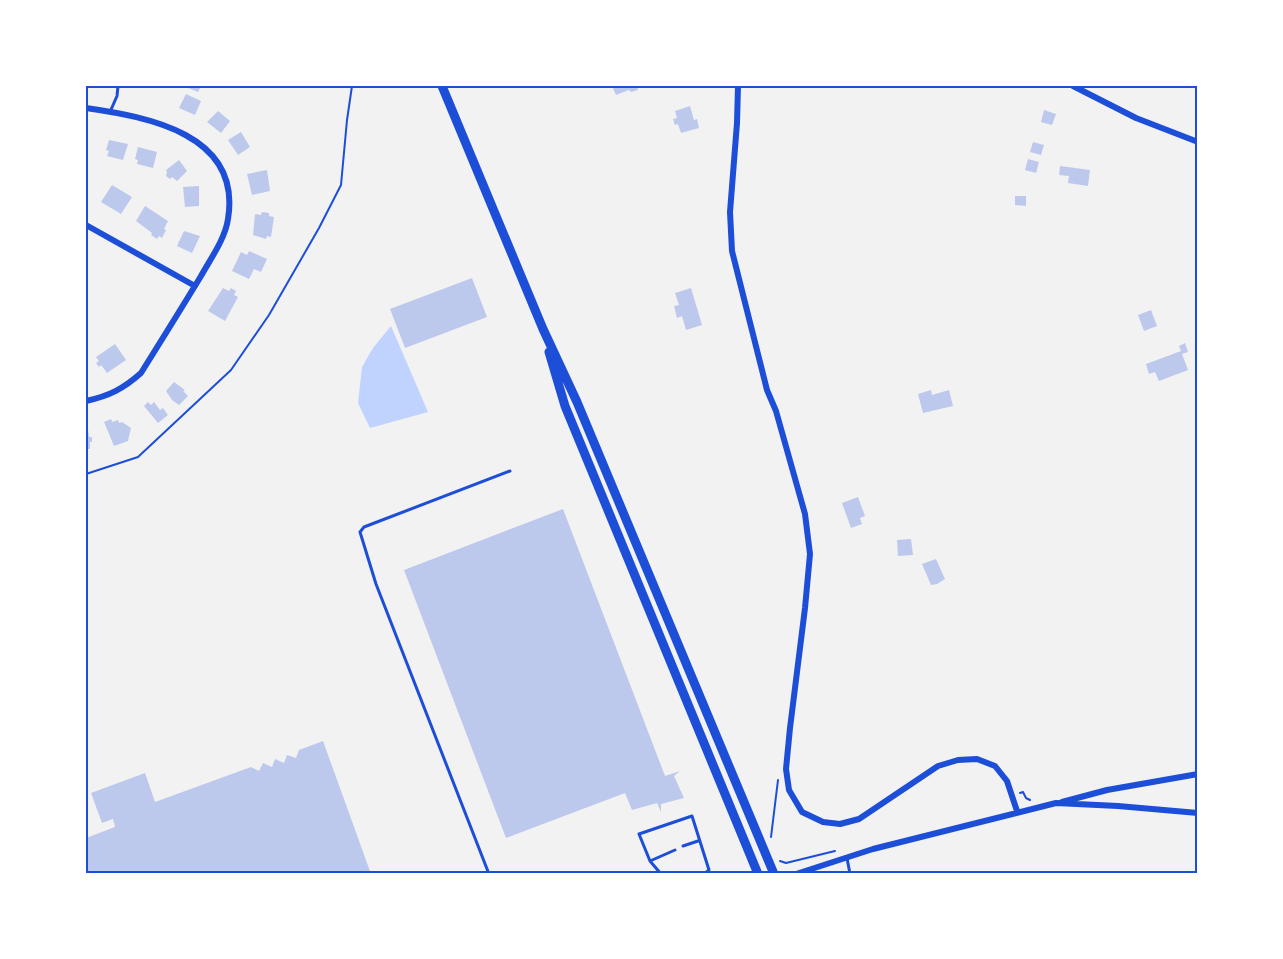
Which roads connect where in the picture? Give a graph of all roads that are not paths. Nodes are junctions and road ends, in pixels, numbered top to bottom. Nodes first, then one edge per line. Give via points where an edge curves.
1 (118, 86) edge
2 (442, 86) edge
3 (738, 86) edge
4 (1073, 86) edge
5 (86, 108) edge
6 (110, 112) junction
7 (1197, 142) edge
8 (86, 225) edge
9 (195, 286) junction
10 (543, 329) junction
11 (86, 401) edge
12 (510, 471) dead end
13 (1197, 774) edge
14 (1056, 803) junction
15 (1017, 811) junction
16 (1197, 813) edge
17 (698, 841) junction
18 (683, 846) dead end
19 (675, 850) dead end
20 (846, 856) junction
21 (650, 861) junction
22 (489, 873) edge
23 (661, 873) edge
24 (704, 873) edge
25 (758, 873) edge
26 (774, 873) edge
27 (796, 873) edge
28 (850, 873) edge

1 - 6 lane
2 - 10 main road
3 - 15 street via 730,212 732,251 805,514 810,554 787,759 789,790 802,812 823,822 840,824 859,819 938,766 978,759 995,766 1007,781
4 - 7 street via 1136,118
5 - 6 street
6 - 9 street via 161,124 190,136 209,150 223,170 229,191 228,219 219,245
8 - 9 street
9 - 11 street via 141,373 126,388
10 - 25 main road via 565,406
10 - 26 main road
12 - 22 lane via 364,527 360,532 376,584
13 - 14 street
14 - 15 street
14 - 16 street
15 - 20 street
17 - 18 lane
17 - 21 lane via 692,816 639,834
17 - 24 lane via 709,870
19 - 21 lane
20 - 27 street
20 - 28 lane
21 - 23 lane

